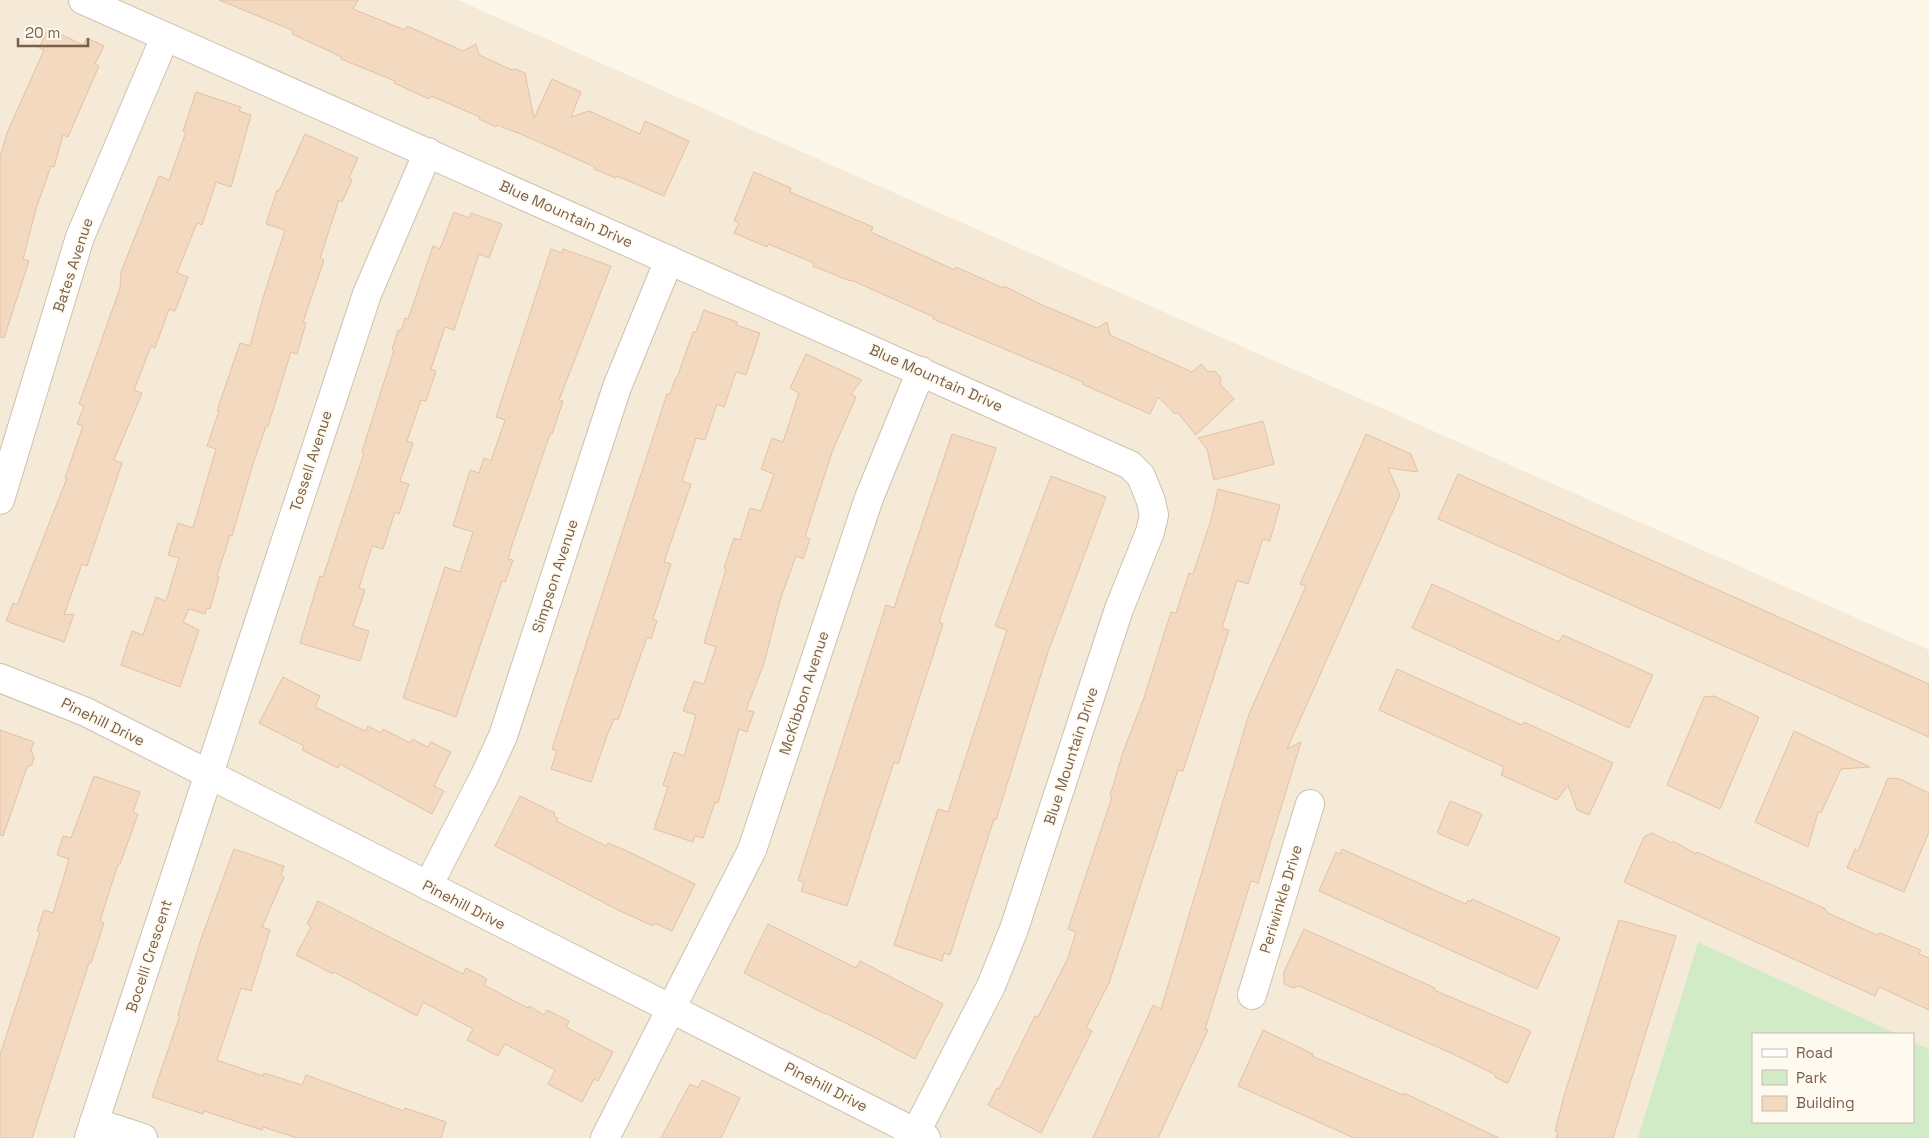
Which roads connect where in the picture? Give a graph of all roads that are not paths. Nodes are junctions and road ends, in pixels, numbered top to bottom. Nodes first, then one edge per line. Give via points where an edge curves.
1 (83, 0) edge
2 (164, 36) junction
3 (428, 152) junction
4 (669, 260) junction
5 (921, 371) junction
6 (0, 500) edge
7 (0, 678) edge
8 (208, 775) junction
9 (1310, 804) dead end
10 (428, 886) junction
11 (1252, 995) dead end
12 (670, 1008) junction
13 (91, 1130) edge
14 (918, 1136) edge
15 (143, 1138) edge
16 (606, 1138) edge

1 - 2 street, Blue Mountain Drive
2 - 3 street, Blue Mountain Drive
2 - 6 street, Bates Avenue via 80,237
3 - 4 street, Blue Mountain Drive
3 - 8 street, Tossell Avenue via 367,294
4 - 5 street, Blue Mountain Drive
4 - 10 street, Simpson Avenue via 617,387 502,736
5 - 12 street, McKibbon Avenue via 868,498 752,850
5 - 14 street, Blue Mountain Drive via 1130,465 1147,488 1154,515 1119,609 1014,929 991,986
7 - 8 street, Pinehill Drive via 86,712
8 - 10 street, Pinehill Drive
8 - 13 street, Bocelli Crescent
9 - 11 street, Periwinkle Drive
10 - 12 street, Pinehill Drive
12 - 14 street, Pinehill Drive
12 - 16 street
13 - 15 street

